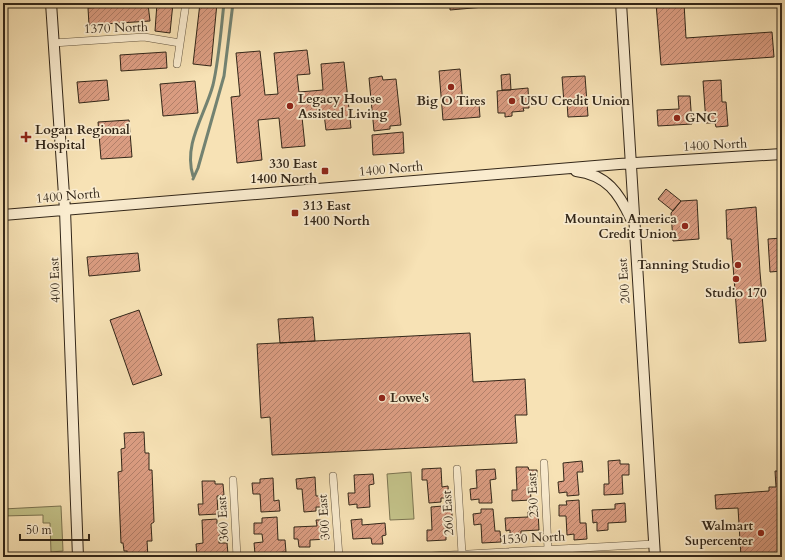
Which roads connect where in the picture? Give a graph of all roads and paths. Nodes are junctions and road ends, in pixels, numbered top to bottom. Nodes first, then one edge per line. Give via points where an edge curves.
1 (51, 3) edge
2 (186, 3) edge
3 (621, 3) edge
4 (180, 42) junction
5 (54, 43) junction
6 (178, 64) dead end
7 (782, 154) edge
8 (630, 163) junction
9 (562, 169) junction
10 (65, 210) junction
11 (3, 215) edge
12 (634, 225) junction
13 (544, 463) dead end
14 (457, 470) dead end
15 (333, 476) dead end
16 (233, 480) dead end
17 (654, 544) junction
18 (548, 549) junction
19 (462, 554) junction
20 (78, 557) edge
21 (237, 557) edge
22 (339, 557) edge
23 (413, 557) edge
24 (655, 557) edge

1 - 5 main road, 400 East
2 - 4 street
3 - 8 main road, 200 East
4 - 5 street, 1370 North via 144,37
4 - 6 street
5 - 10 main road, 400 East
7 - 8 main road, 1400 North
8 - 9 main road, 1400 North
8 - 12 main road, 200 East
9 - 10 main road, 1400 North
9 - 12 main road via 584,172 607,182 621,198
10 - 11 main road, 1400 North
10 - 20 main road, 400 East
12 - 17 main road, 200 East
13 - 18 street, 230 East
14 - 19 street, 260 East
15 - 22 street, 300 East
16 - 21 street, 360 East
17 - 18 street, 1530 North
17 - 24 main road, 200 East
18 - 19 street, 1530 North
19 - 23 street, 1530 North

